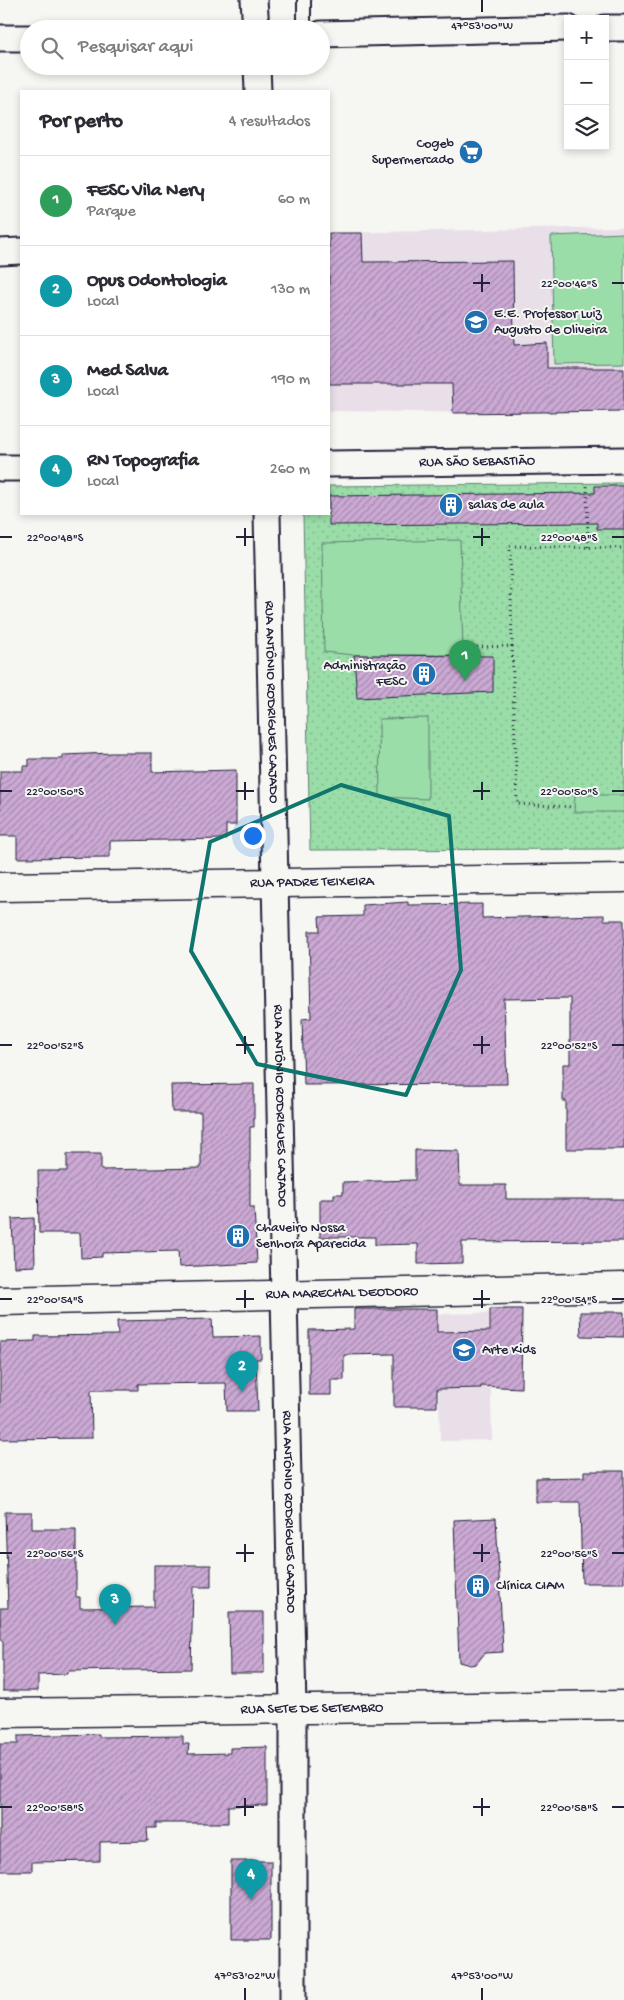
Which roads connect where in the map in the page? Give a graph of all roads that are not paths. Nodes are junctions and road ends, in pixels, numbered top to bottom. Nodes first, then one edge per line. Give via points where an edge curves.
1 (254, 0) edge
2 (304, 0) edge
3 (255, 20) edge
4 (304, 20) edge
5 (564, 28) edge
6 (609, 28) edge
7 (624, 28) edge
8 (330, 34) edge
9 (0, 38) edge
10 (20, 38) edge
11 (257, 75) edge
12 (258, 90) edge
13 (20, 251) edge
14 (0, 252) edge
15 (624, 460) edge
16 (330, 464) edge
17 (0, 468) edge
18 (20, 468) edge
19 (267, 515) edge
20 (624, 878) edge
21 (275, 883) junction
22 (0, 887) edge
23 (624, 1287) edge
24 (282, 1294) junction
25 (0, 1301) edge
26 (624, 1705) edge
27 (293, 1708) junction
28 (0, 1712) edge
29 (293, 2000) edge

1 - 3 street
2 - 4 lane
5 - 8 street
6 - 7 street
9 - 10 street
11 - 12 street
13 - 14 street
15 - 16 street, RUA SÃO SEBASTIÃO
17 - 18 street
19 - 21 street, RUA ANTÔNIO RODRIGUES CAJADO
20 - 21 main road, RUA PADRE TEIXEIRA
21 - 22 main road, RUA PADRE TEIXEIRA
21 - 24 street, RUA ANTÔNIO RODRIGUES CAJADO
23 - 24 main road, RUA MARECHAL DEODORO
24 - 25 main road, RUA MARECHAL DEODORO
24 - 27 street, RUA ANTÔNIO RODRIGUES CAJADO
26 - 27 main road, RUA SETE DE SETEMBRO
27 - 28 main road, RUA SETE DE SETEMBRO
27 - 29 street, RUA ANTÔNIO RODRIGUES CAJADO

